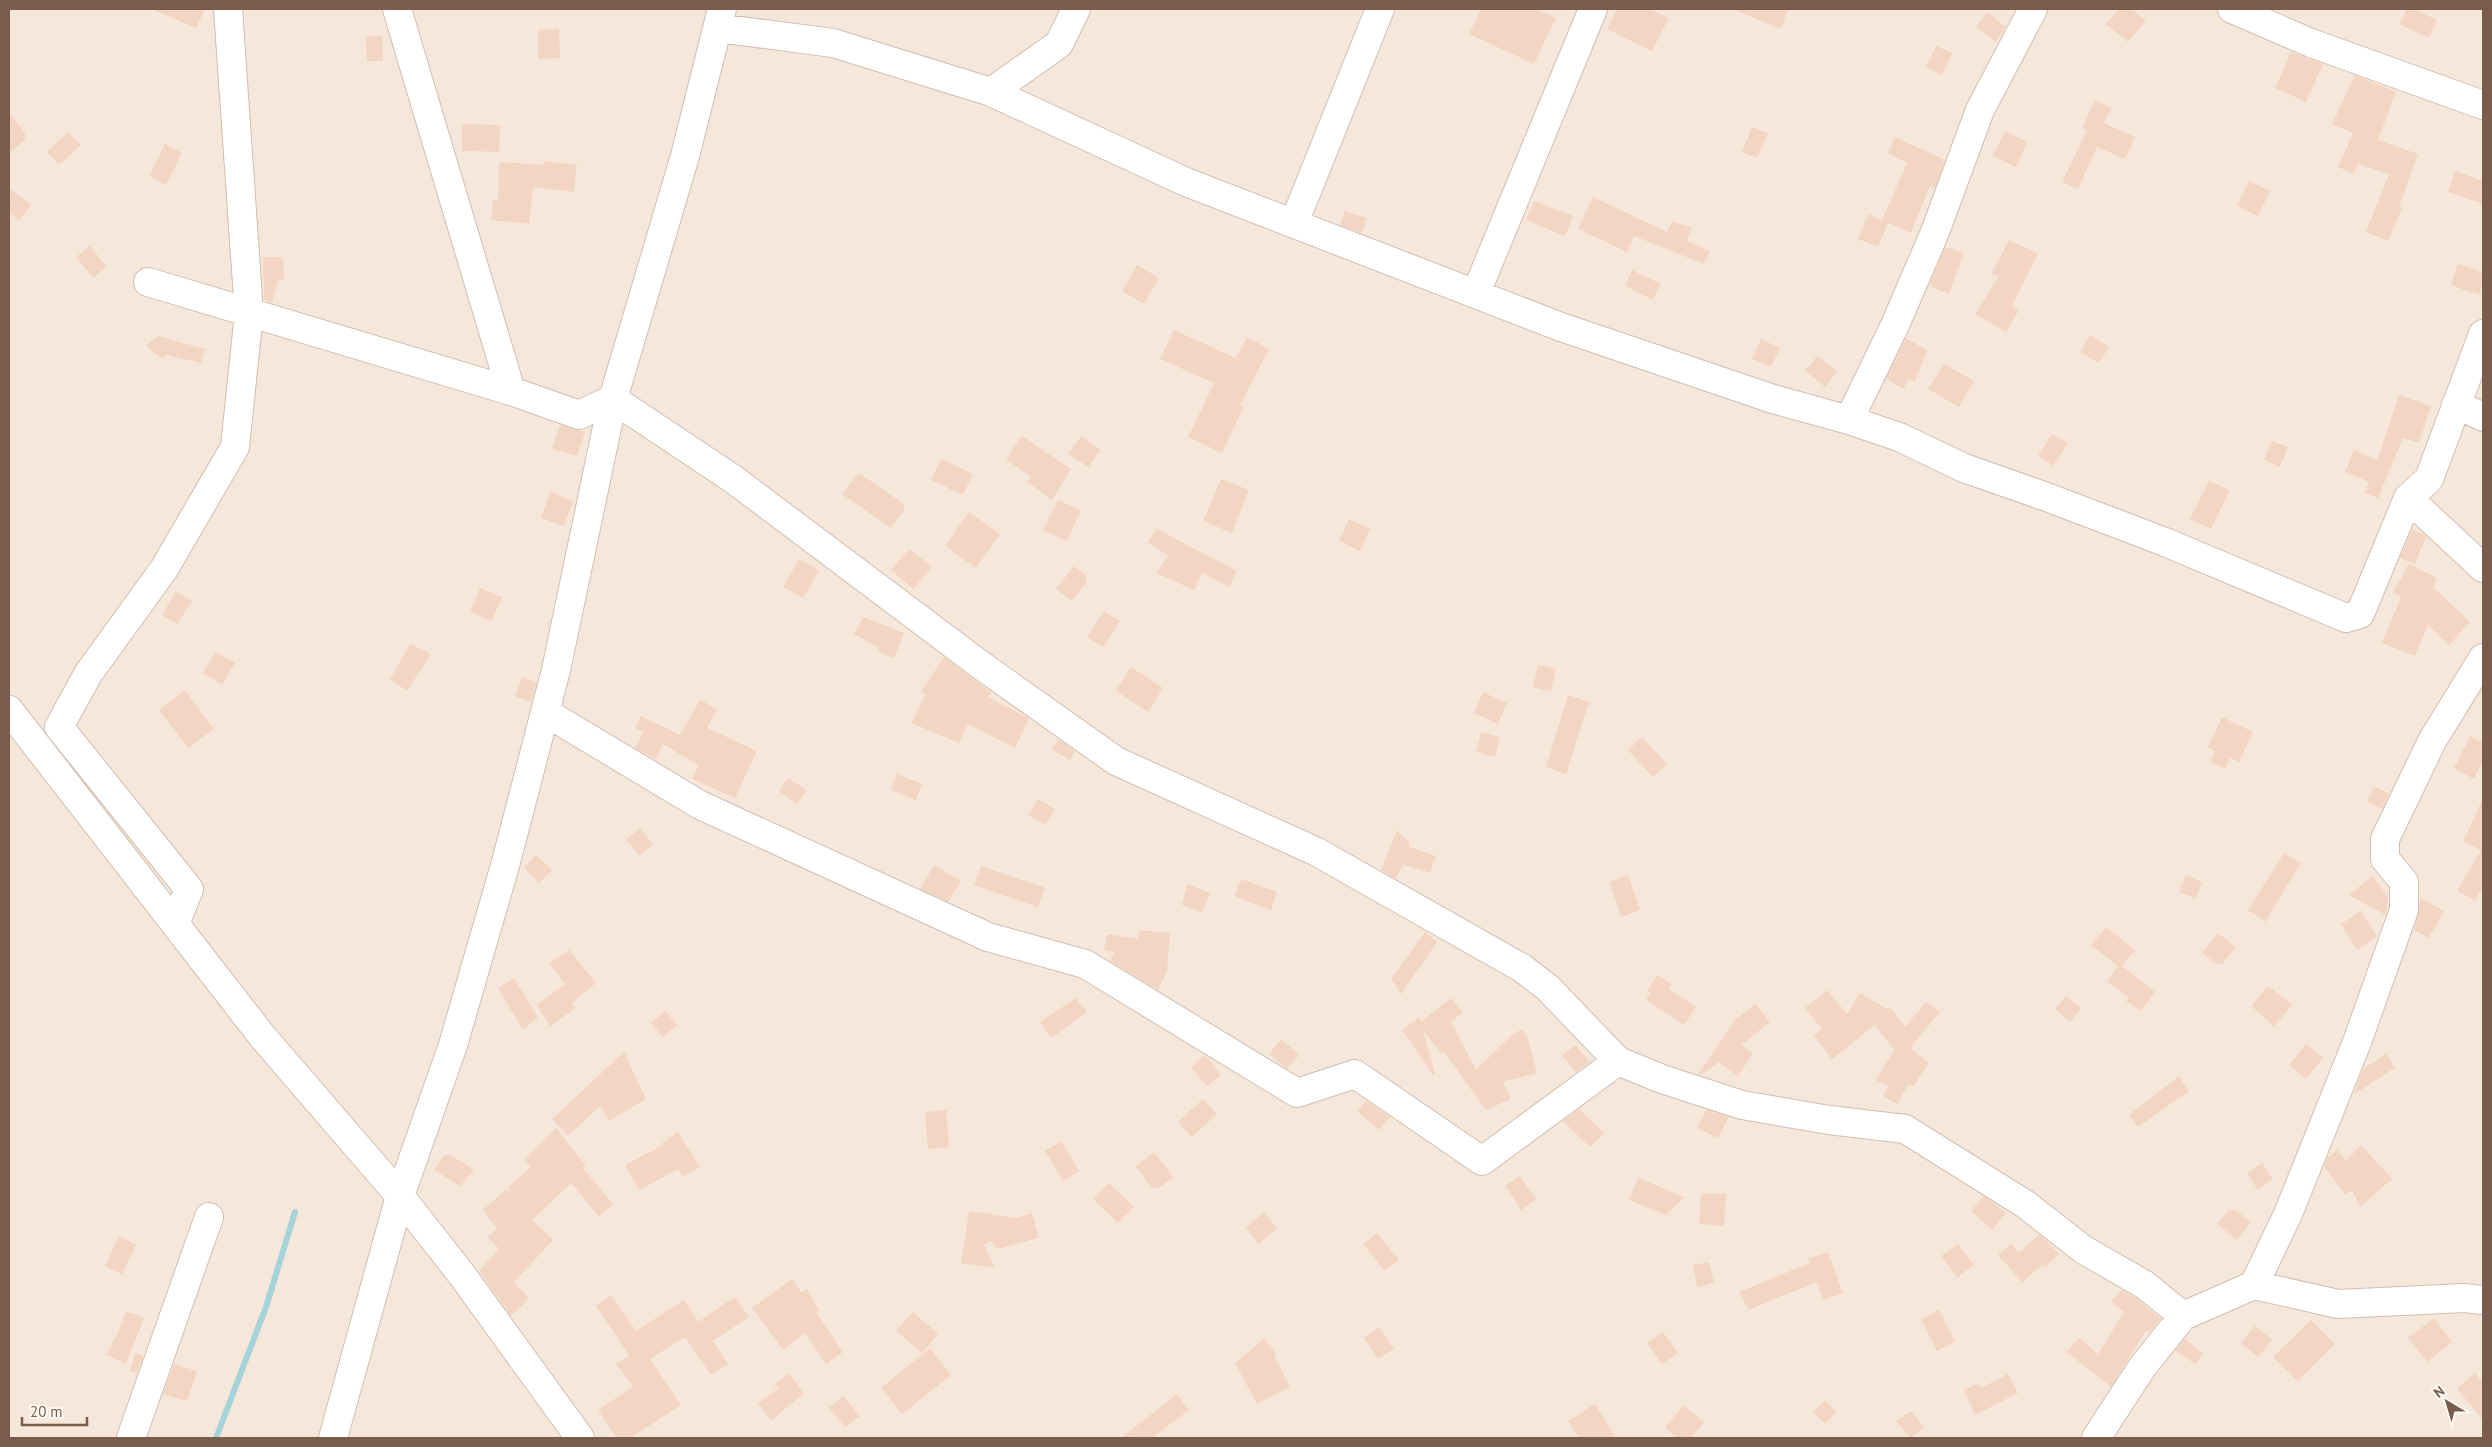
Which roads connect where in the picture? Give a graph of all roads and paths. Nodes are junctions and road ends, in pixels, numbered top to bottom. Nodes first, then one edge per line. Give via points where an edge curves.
1 (228, 9) edge
2 (397, 9) edge
3 (1076, 9) edge
4 (1380, 9) edge
5 (1593, 9) edge
6 (2032, 9) edge
7 (2232, 9) edge
8 (720, 18) edge
9 (991, 92) junction
10 (2483, 105) edge
11 (1294, 223) junction
12 (148, 282) dead end
13 (1476, 293) junction
14 (249, 313) junction
15 (2483, 334) edge
16 (511, 391) junction
17 (613, 400) junction
18 (2456, 404) junction
19 (2483, 418) edge
20 (1849, 420) junction
21 (2408, 498) junction
22 (2483, 568) edge
23 (2483, 658) edge
24 (9, 710) edge
25 (545, 712) junction
26 (174, 924) junction
27 (1618, 1061) junction
28 (400, 1196) junction
29 (209, 1217) dead end
30 (2254, 1285) junction
31 (2483, 1300) edge
32 (2183, 1316) junction
33 (131, 1438) edge
34 (333, 1438) edge
35 (580, 1438) edge
36 (2096, 1438) edge

1 - 14 street
2 - 16 street
3 - 9 street via 1059,44
4 - 11 street
5 - 13 street
6 - 20 street via 1980,110 1935,232
7 - 10 street via 2311,43
8 - 9 street via 833,43
8 - 17 street via 686,156
9 - 11 street via 1186,182
11 - 13 street
12 - 14 street
13 - 20 street via 1561,327 1773,400
14 - 16 street
14 - 26 street via 235,448 164,569 88,674 59,727 188,889
15 - 18 street
16 - 17 street via 579,415
17 - 25 street
17 - 27 street via 733,479 982,666 1116,761 1317,852 1522,968 1548,988
18 - 19 street
18 - 21 street via 2429,479
20 - 21 street via 1899,437 1964,468 2165,542 2346,618 2360,614
21 - 22 street
23 - 30 street via 2432,741 2385,839 2385,859 2404,882 2404,910 2354,1050 2288,1214
24 - 26 street
25 - 27 street via 700,806 988,937 1085,964 1297,1093 1355,1074 1482,1160
25 - 28 street via 453,1045
26 - 28 street via 262,1036
27 - 32 street via 1742,1105 1905,1129 2025,1204 2084,1250 2144,1285
28 - 34 street
28 - 35 street via 462,1275
29 - 33 street
30 - 31 street via 2338,1304 2464,1298
30 - 32 street
32 - 36 street via 2143,1366

